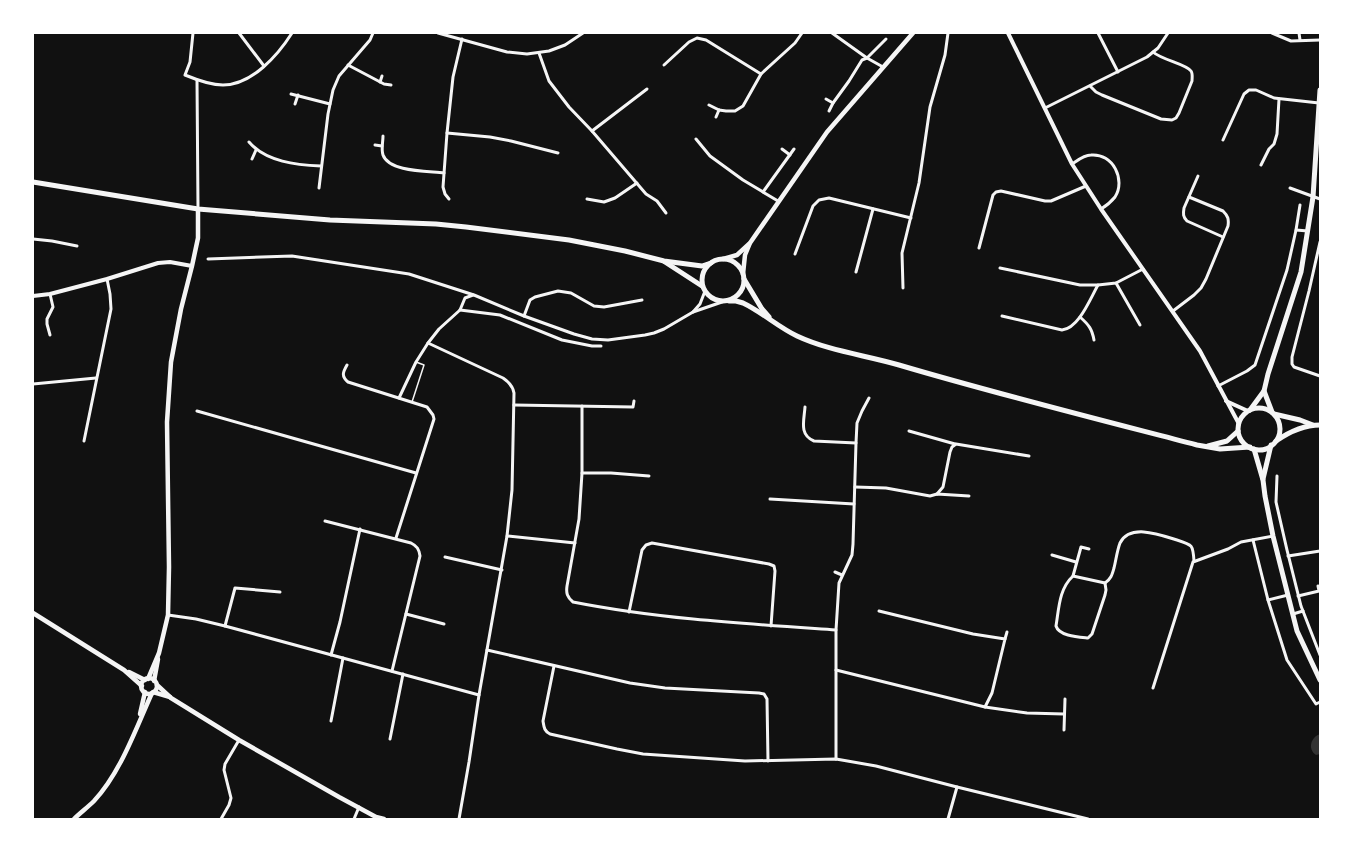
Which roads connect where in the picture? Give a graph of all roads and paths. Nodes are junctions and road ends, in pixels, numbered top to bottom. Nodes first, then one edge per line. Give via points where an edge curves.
1 (193, 33) edge
2 (239, 33) edge
3 (292, 33) edge
4 (373, 33) edge
5 (438, 33) edge
6 (583, 33) edge
7 (802, 33) edge
8 (832, 33) edge
9 (913, 33) edge
10 (948, 33) edge
11 (1008, 33) edge
12 (1098, 33) edge
13 (1168, 33) edge
14 (1272, 33) edge
15 (1299, 33) edge
16 (462, 39) junction
17 (886, 39) dead end
18 (1300, 40) junction
19 (1320, 40) edge
20 (1153, 52) junction
21 (539, 53) junction
22 (867, 58) junction
23 (348, 65) junction
24 (664, 65) dead end
25 (264, 66) junction
26 (883, 67) junction
27 (1118, 72) junction
28 (761, 74) junction
29 (382, 76) dead end
30 (197, 80) junction
31 (380, 82) junction
32 (391, 85) dead end
33 (1090, 86) junction
34 (647, 89) dead end
35 (1320, 90) edge
36 (291, 94) dead end
37 (298, 95) junction
38 (1279, 99) junction
39 (826, 100) dead end
40 (833, 103) junction
41 (1319, 103) junction
42 (295, 104) dead end
43 (330, 104) junction
44 (709, 105) dead end
45 (1045, 108) junction
46 (720, 110) junction
47 (829, 111) dead end
48 (716, 117) dead end
49 (1319, 125) edge
50 (592, 131) junction
51 (447, 133) junction
52 (384, 136) dead end
53 (696, 139) dead end
54 (1223, 140) dead end
55 (249, 142) dead end
56 (376, 145) dead end
57 (382, 146) junction
58 (794, 149) dead end
59 (256, 150) junction
60 (782, 150) dead end
61 (558, 153) dead end
62 (790, 155) junction
63 (252, 159) dead end
64 (1072, 164) junction
65 (1261, 165) dead end
66 (322, 166) junction
67 (444, 173) junction
68 (1198, 176) dead end
69 (33, 182) edge
70 (637, 183) junction
71 (1086, 186) junction
72 (319, 188) dead end
73 (1290, 188) dead end
74 (763, 192) junction
75 (1189, 197) junction
76 (449, 198) dead end
77 (1314, 198) junction
78 (587, 199) dead end
79 (1320, 199) edge
80 (778, 201) junction
81 (1300, 205) dead end
82 (198, 209) junction
83 (873, 209) junction
84 (1101, 209) junction
85 (666, 213) dead end
86 (911, 218) junction
87 (1296, 230) junction
88 (1308, 231) junction
89 (1223, 237) junction
90 (33, 239) edge
91 (1320, 242) edge
92 (750, 243) junction
93 (77, 246) dead end
94 (978, 248) dead end
95 (795, 254) dead end
96 (208, 259) dead end
97 (723, 259) junction
98 (664, 261) junction
99 (711, 263) junction
100 (192, 266) junction
101 (1000, 268) dead end
102 (1144, 269) junction
103 (856, 272) dead end
104 (744, 277) junction
105 (107, 279) junction
106 (1116, 283) junction
107 (1098, 285) junction
108 (903, 288) dead end
109 (704, 289) junction
110 (50, 294) junction
111 (474, 295) junction
112 (33, 296) edge
113 (642, 300) dead end
114 (728, 301) junction
115 (722, 302) junction
116 (460, 310) junction
117 (1173, 311) junction
118 (693, 312) junction
119 (524, 316) junction
120 (1002, 316) dead end
121 (1080, 317) junction
122 (772, 321) junction
123 (1140, 325) dead end
124 (50, 335) dead end
125 (1094, 340) dead end
126 (428, 343) junction
127 (601, 346) dead end
128 (416, 362) junction
129 (347, 365) dead end
130 (1320, 376) edge
131 (96, 378) junction
132 (33, 384) edge
133 (1218, 386) junction
134 (1264, 391) junction
135 (399, 398) junction
136 (869, 398) dead end
137 (634, 401) dead end
138 (1225, 401) junction
139 (412, 402) junction
140 (514, 405) junction
141 (582, 406) junction
142 (805, 407) dead end
143 (197, 411) dead end
144 (1249, 411) junction
145 (1273, 413) junction
146 (1239, 424) junction
147 (1313, 425) junction
148 (1320, 425) edge
149 (909, 431) dead end
150 (1238, 431) junction
151 (84, 441) dead end
152 (856, 443) junction
153 (1274, 443) junction
154 (956, 444) junction
155 (1205, 446) junction
156 (1252, 448) junction
157 (1029, 456) dead end
158 (416, 473) junction
159 (582, 473) junction
160 (649, 476) dead end
161 (1277, 476) dead end
162 (1263, 480) junction
163 (855, 487) junction
164 (937, 494) junction
165 (969, 496) dead end
166 (770, 499) dead end
167 (854, 504) junction
168 (326, 521) dead end
169 (360, 529) junction
170 (508, 536) junction
171 (1273, 536) junction
172 (396, 538) junction
173 (1253, 540) junction
174 (575, 543) junction
175 (1089, 549) dead end
176 (1320, 552) edge
177 (1052, 555) dead end
178 (445, 556) dead end
179 (1288, 556) junction
180 (1194, 561) junction
181 (1076, 562) junction
182 (502, 570) junction
183 (835, 572) dead end
184 (842, 574) junction
185 (1073, 576) junction
186 (1105, 583) junction
187 (1318, 586) dead end
188 (280, 592) dead end
189 (1288, 595) junction
190 (1298, 596) junction
191 (1268, 600) junction
192 (879, 611) dead end
193 (1303, 611) junction
194 (629, 612) junction
195 (33, 613) edge
196 (406, 614) junction
197 (1293, 614) junction
198 (168, 615) junction
199 (444, 624) dead end
200 (225, 626) junction
201 (771, 626) junction
202 (836, 630) junction
203 (1007, 632) dead end
204 (1005, 638) junction
205 (1088, 638) junction
206 (1089, 642) dead end
207 (487, 650) junction
208 (160, 653) junction
209 (331, 655) junction
210 (1320, 656) edge
211 (343, 658) junction
212 (554, 666) junction
213 (124, 670) junction
214 (836, 670) junction
215 (392, 671) junction
216 (403, 674) junction
217 (146, 679) junction
218 (1320, 680) edge
219 (156, 683) junction
220 (142, 686) junction
221 (1153, 688) dead end
222 (145, 692) junction
223 (153, 693) junction
224 (479, 695) junction
225 (171, 698) junction
226 (1065, 699) dead end
227 (1320, 702) edge
228 (985, 708) junction
229 (1064, 714) junction
230 (331, 721) dead end
231 (139, 722) junction
232 (1064, 730) dead end
233 (390, 739) dead end
234 (239, 740) junction
235 (836, 759) junction
236 (768, 761) junction
237 (957, 788) junction
238 (359, 807) junction
239 (74, 819) edge
240 (221, 819) edge
241 (354, 819) edge
242 (384, 819) edge
243 (459, 819) edge
244 (948, 819) edge
245 (1088, 819) edge

1 - 30 street via 190,62 185,75
2 - 25 street
3 - 25 street via 276,56
4 - 23 street
5 - 16 street
6 - 21 street via 565,45
7 - 28 street via 795,43
8 - 22 street
9 - 26 main road
10 - 86 street via 945,55 930,107
11 - 45 street
12 - 27 street
13 - 20 street
14 - 18 street via 1291,41
15 - 18 street
16 - 21 street via 517,54
16 - 51 street via 453,77
17 - 22 street
18 - 19 street
20 - 27 street
20 - 33 street via 1191,72 1192,81 1176,118 1161,119 1102,95
21 - 50 street via 549,81
22 - 26 street
22 - 40 street via 862,60
23 - 31 street
23 - 43 street via 339,76
24 - 28 street via 697,38 706,40
25 - 30 street via 252,76 224,85
26 - 80 main road via 827,132
27 - 33 street
28 - 46 street via 743,106 735,111
29 - 31 street
30 - 82 street
31 - 32 street
33 - 45 street
34 - 50 street
35 - 41 main road
36 - 37 street
37 - 42 street
37 - 43 street
38 - 41 street
38 - 54 street via 1256,90 1246,92
38 - 65 street via 1277,134
39 - 40 street
40 - 47 street
41 - 49 main road
43 - 66 street
44 - 46 street
45 - 64 street
46 - 48 street
49 - 77 main road
50 - 70 street
51 - 61 street via 504,140
51 - 67 street
52 - 57 street
53 - 74 street via 710,156
55 - 59 street
56 - 57 street
57 - 67 street via 382,154 387,162 398,168
58 - 62 street
59 - 63 street
59 - 66 street via 288,162
60 - 62 street
62 - 74 street
64 - 71 street
64 - 84 street via 1084,156 1095,155 1107,159 1116,169 1118,190 1111,202
66 - 72 street
67 - 76 street via 443,187
68 - 75 street
69 - 82 main road
70 - 78 street via 615,198 604,202
70 - 85 street
71 - 84 street
71 - 94 street via 1051,201 996,192
73 - 77 street
74 - 80 street
75 - 89 street via 1183,213 1184,218
75 - 89 street via 1227,215 1228,226
77 - 79 street
77 - 88 main road
80 - 92 main road
81 - 87 street
82 - 98 main road via 473,228 569,240
82 - 100 main road via 198,238
83 - 86 street
83 - 95 street via 829,198 819,200 813,206
83 - 103 street
84 - 102 street
86 - 108 street via 902,253
87 - 88 street
87 - 133 street via 1287,270 1255,365
88 - 134 main road via 1304,259
89 - 117 street via 1201,288
90 - 93 street
91 - 130 street via 1292,357 1294,367
92 - 97 main road via 737,255
92 - 104 main road via 744,260
96 - 111 street via 292,256 323,260 409,274
97 - 99 main road
97 - 104 main road via 734,262
98 - 99 main road via 702,266
98 - 109 main road
99 - 109 main road via 704,271
100 - 105 street via 170,262 158,263
100 - 198 main road via 171,362 166,422
101 - 107 street via 1080,285
102 - 106 street
102 - 117 street
104 - 114 main road via 742,290
104 - 122 main road
105 - 110 street
105 - 131 street via 111,309
106 - 107 street
106 - 123 street
107 - 121 street
109 - 115 main road via 712,299
109 - 118 street via 700,304
110 - 112 street
110 - 124 street via 53,307 47,319
111 - 116 street via 466,298
111 - 119 street
113 - 119 street via 604,308 594,306 571,293 558,291 530,300
114 - 115 main road
114 - 122 main road via 743,303
115 - 118 street
116 - 126 street
116 - 127 street via 500,316 562,340
117 - 133 street via 1200,351
118 - 119 street via 664,329 645,336 608,340 574,334
120 - 121 street via 1062,330 1069,328
121 - 125 street via 1089,325
122 - 155 main road via 797,336 822,345
126 - 128 street
126 - 140 street via 510,382
128 - 135 street
128 - 139 lane via 424,365
129 - 135 street via 343,376 348,382
131 - 132 street
131 - 151 street
133 - 138 street
134 - 144 main road
134 - 145 main road
135 - 139 street
136 - 152 street via 857,423
137 - 141 street via 633,407
138 - 144 street
138 - 146 street
139 - 158 street via 428,407 434,415
140 - 141 street
140 - 170 street
141 - 159 street
142 - 152 street via 804,430 809,439 814,442
143 - 158 street
144 - 145 main road via 1261,408
144 - 146 main road
145 - 147 main road
145 - 153 main road via 1279,424 1278,436
146 - 150 main road
147 - 148 main road
147 - 153 main road via 1291,432
149 - 154 street
150 - 155 main road via 1228,441
150 - 156 main road via 1242,440
152 - 163 street
153 - 156 main road via 1263,449
153 - 162 main road
154 - 157 street
154 - 164 street via 950,452 943,488
155 - 156 main road via 1220,449
156 - 162 main road
158 - 172 street
159 - 160 street
159 - 174 street
161 - 179 street via 1276,502
162 - 171 main road
163 - 164 street via 886,488 930,496
163 - 167 street
164 - 165 street
166 - 167 street
167 - 184 street via 852,555
168 - 169 street
169 - 172 street
169 - 209 street
170 - 174 street
170 - 182 street
171 - 173 street
171 - 189 main road
172 - 196 street via 411,543 419,554
173 - 180 street via 1241,542
173 - 191 street
174 - 194 street via 566,593 568,598 573,602
175 - 181 street via 1081,547
176 - 179 street
177 - 181 street
178 - 182 street
179 - 190 street
180 - 186 street via 1193,549 1189,544 1153,533 1132,533 1121,543 1111,577
180 - 221 street
181 - 185 street
182 - 207 street
183 - 184 street
184 - 202 street
185 - 186 street
185 - 205 street via 1066,582 1062,591 1056,626 1061,633
186 - 205 street via 1105,595 1092,634
187 - 190 street via 1319,592
188 - 200 street via 235,588
189 - 191 street
189 - 197 main road
190 - 193 street
191 - 227 street via 1286,660 1316,704
192 - 204 street via 973,634
193 - 197 street
193 - 210 street
194 - 201 street
194 - 201 street via 642,550 652,543 774,566 776,571
195 - 213 main road
196 - 199 street
196 - 215 street
197 - 218 main road via 1297,631
198 - 200 street
198 - 208 main road
200 - 209 street
201 - 202 street
202 - 214 street
203 - 204 street
204 - 228 street via 992,693
205 - 206 street
207 - 212 street
207 - 224 street
208 - 217 main road
208 - 219 main road
209 - 211 street
211 - 215 street
211 - 230 street
212 - 236 street via 665,688 764,694 767,699
212 - 236 street via 543,720 544,727 550,734 643,754
213 - 217 main road
213 - 220 main road
214 - 228 street
214 - 235 street
215 - 216 street
216 - 224 street
216 - 233 street
217 - 219 main road
217 - 220 main road
219 - 223 main road via 156,690
219 - 225 main road
220 - 222 main road
222 - 223 main road
222 - 231 main road
223 - 225 main road
223 - 231 main road
224 - 243 street
225 - 234 main road
226 - 229 street
228 - 229 street
229 - 232 street
231 - 239 main road via 107,785
234 - 238 main road
234 - 240 street via 225,764 224,770 231,798
235 - 236 street
235 - 237 street via 876,766
237 - 244 street
237 - 245 street
238 - 241 street
238 - 242 main road

